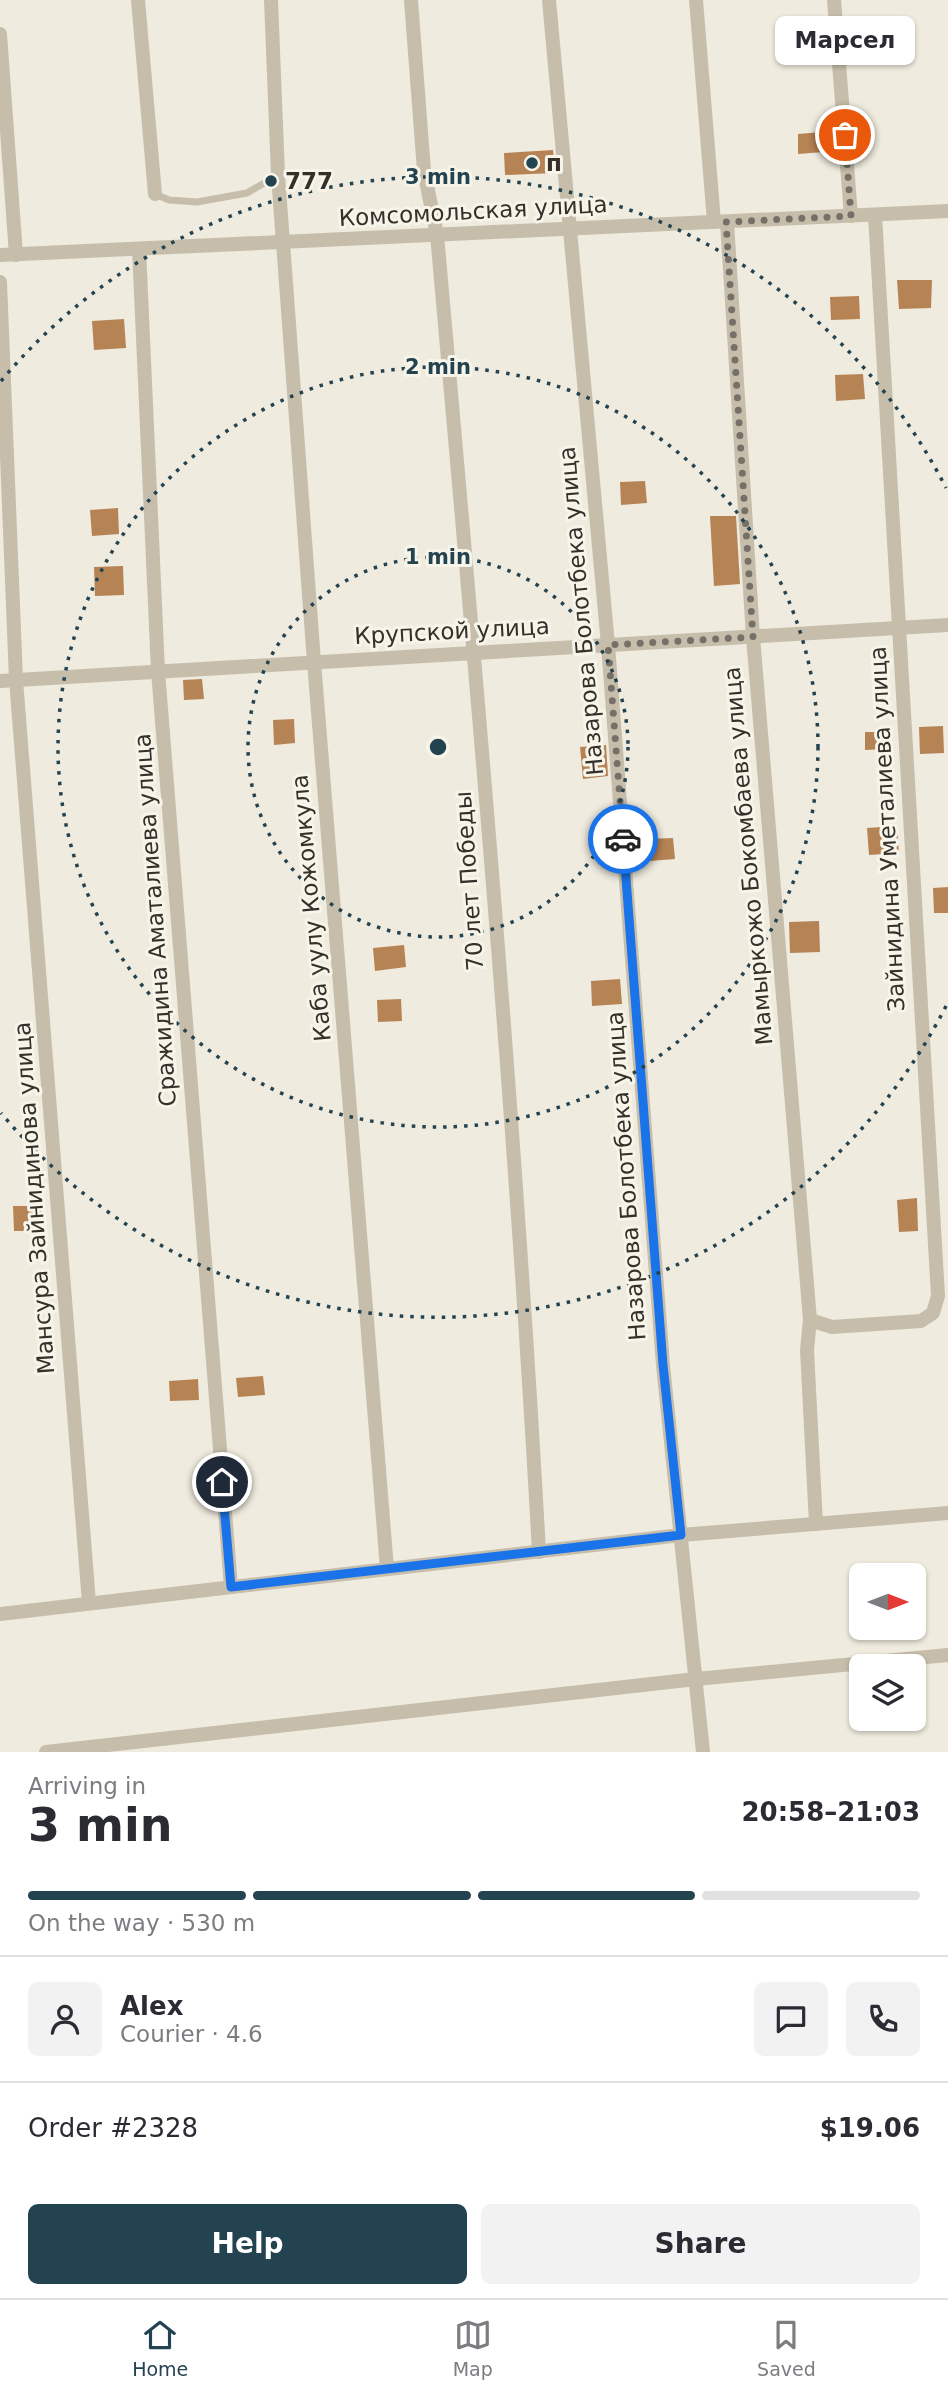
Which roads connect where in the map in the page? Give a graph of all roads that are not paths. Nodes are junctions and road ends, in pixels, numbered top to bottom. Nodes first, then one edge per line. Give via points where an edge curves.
1 (138, 0) edge
2 (271, 0) edge
3 (411, 0) edge
4 (549, 0) edge
5 (696, 0) edge
6 (834, 0) edge
7 (0, 34) edge
8 (278, 175) junction
9 (155, 194) joint
10 (948, 211) edge
11 (875, 215) junction
12 (851, 216) junction
13 (720, 222) junction
14 (571, 229) junction
15 (437, 235) junction
16 (283, 242) junction
17 (139, 249) junction
18 (0, 255) edge
19 (16, 255) junction
20 (0, 282) edge
21 (948, 625) edge
22 (898, 628) junction
23 (753, 637) junction
24 (608, 645) junction
25 (474, 653) junction
26 (314, 662) junction
27 (158, 671) junction
28 (16, 680) junction
29 (0, 681) edge
30 (810, 1320) junction
31 (948, 1513) edge
32 (816, 1524) junction
33 (681, 1535) junction
34 (539, 1552) junction
35 (387, 1569) junction
36 (231, 1587) junction
37 (89, 1604) junction
38 (0, 1614) edge
39 (948, 1655) edge
40 (696, 1679) junction
41 (46, 1752) edge
42 (704, 1752) edge

1 - 9 street
2 - 8 street, Каба уулу Кожомкула
3 - 15 street, 70 лет Победы via 424,171
4 - 14 street, Назарова Болотбека улица
5 - 13 street, Мамыркожо Бокомбаева улица
6 - 12 street
7 - 19 street
8 - 9 lane via 247,193 197,202
8 - 16 street, Каба уулу Кожомкула
10 - 11 street, Комсомольская улица
11 - 12 street, Комсомольская улица
11 - 22 street, Зайнидина Уметалиева улица
12 - 13 street, Комсомольская улица
13 - 14 street, Комсомольская улица
13 - 23 street, Мамыркожо Бокомбаева улица
14 - 15 street, Комсомольская улица
14 - 24 street, Назарова Болотбека улица
15 - 16 street, Комсомольская улица
15 - 25 street, 70 лет Победы
16 - 17 street, Комсомольская улица
16 - 26 street, Каба уулу Кожомкула
17 - 19 street, Комсомольская улица
17 - 27 street, Сражидина Аматалиева улица
18 - 19 street, Комсомольская улица
20 - 28 street, Мансура Зайнидинова улица
21 - 22 street, Крупской улица
22 - 23 street, Крупской улица
22 - 30 street, Зайнидина Уметалиева улица via 938,1296 933,1313 921,1321 832,1327
23 - 24 street, Крупской улица
23 - 30 street, Мамыркожо Бокомбаева улица
24 - 25 street, Крупской улица
24 - 33 street, Назарова Болотбека улица via 663,1365
25 - 26 street, Крупской улица
25 - 34 street, 70 лет Победы via 529,1365
26 - 27 street, Крупской улица
26 - 35 street, Каба уулу Кожомкула
27 - 28 street, Крупской улица
27 - 36 street, Сражидина Аматалиева улица
28 - 29 street, Крупской улица
28 - 37 street, Мансура Зайнидинова улица
30 - 32 street, Мамыркожо Бокомбаева улица via 807,1350
31 - 32 street
32 - 33 street
33 - 34 street
33 - 40 street, Назарова Болотбека улица
34 - 35 street
35 - 36 street
36 - 37 street
37 - 38 street
39 - 40 street
40 - 41 street
40 - 42 street, Назарова Болотбека улица

